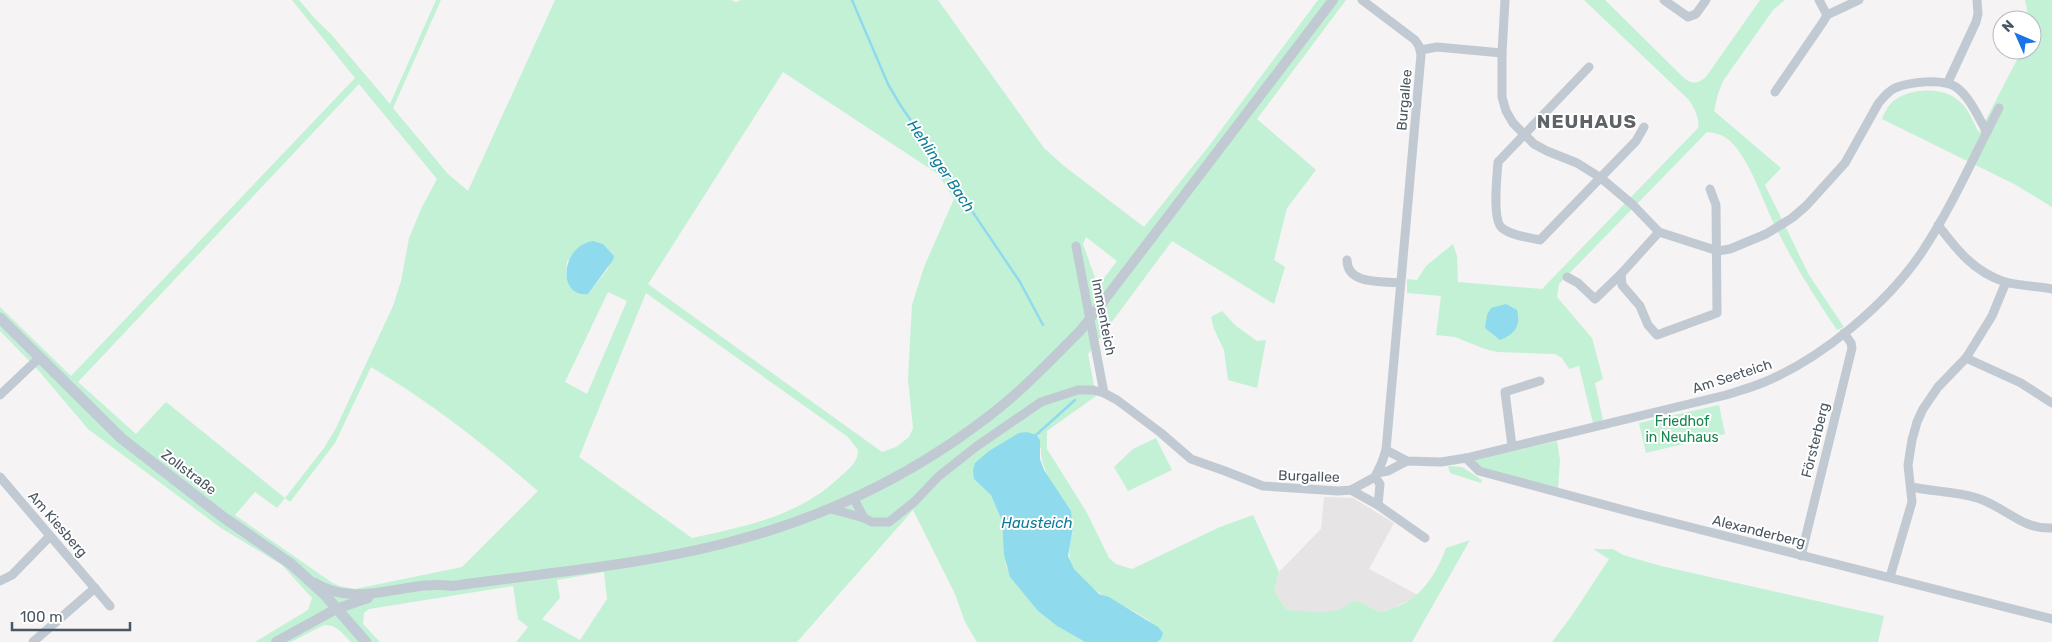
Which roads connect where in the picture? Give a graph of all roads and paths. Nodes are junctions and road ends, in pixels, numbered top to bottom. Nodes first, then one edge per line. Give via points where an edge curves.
1 (1333, 0) edge
2 (1362, 0) edge
3 (1505, 0) edge
4 (1664, 0) edge
5 (1706, 0) edge
6 (1819, 0) edge
7 (1859, 0) edge
8 (1977, 0) edge
9 (1827, 15) junction
10 (1421, 50) junction
11 (1502, 52) junction
12 (1589, 67) dead end
13 (1948, 82) junction
14 (1775, 92) dead end
15 (1999, 108) dead end
16 (1644, 127) dead end
17 (1987, 132) junction
18 (1524, 135) junction
19 (1601, 178) junction
20 (1710, 189) dead end
21 (1938, 225) junction
22 (1659, 232) junction
23 (1076, 246) dead end
24 (1718, 250) junction
25 (1347, 260) dead end
26 (1620, 274) junction
27 (1567, 277) dead end
28 (2006, 282) junction
29 (1400, 283) junction
30 (2052, 289) edge
31 (0, 318) edge
32 (1844, 333) junction
33 (39, 358) junction
34 (1966, 358) junction
35 (1540, 381) dead end
36 (1104, 393) junction
37 (0, 395) edge
38 (2052, 403) edge
39 (1512, 446) junction
40 (1386, 450) junction
41 (1466, 458) junction
42 (1407, 462) junction
43 (1376, 475) junction
44 (0, 477) edge
45 (1912, 487) junction
46 (1351, 490) junction
47 (854, 499) junction
48 (1378, 505) junction
49 (830, 509) junction
50 (864, 518) junction
51 (2052, 528) edge
52 (50, 536) junction
53 (1425, 538) dead end
54 (1801, 556) junction
55 (304, 576) junction
56 (1890, 577) junction
57 (0, 581) edge
58 (454, 586) junction
59 (95, 588) junction
60 (110, 606) dead end
61 (336, 609) junction
62 (2052, 619) edge
63 (33, 642) edge
64 (276, 642) edge
65 (366, 642) edge

1 - 47 street, bridge via 1080,331 1033,379 990,416 913,467
2 - 10 street via 1402,29
3 - 11 street
4 - 5 street via 1688,17 1696,14
6 - 9 street
7 - 9 street
8 - 13 street via 1976,22
9 - 14 street
10 - 11 street
10 - 29 street, Burgallee
11 - 18 street via 1502,97 1506,111
12 - 18 street
13 - 17 street via 1965,95
13 - 24 street via 1904,85 1889,92 1878,104 1845,163 1806,206 1766,234 1730,249
15 - 17 street, Am Seeteich
16 - 19 street via 1636,141
17 - 21 street, Am Seeteich
18 - 19 street via 1534,144 1577,163
18 - 19 street via 1498,162 1496,213 1502,228 1540,240
19 - 22 street
20 - 24 street via 1716,204
21 - 28 street via 1976,269
21 - 32 street, Am Seeteich via 1897,284
22 - 24 street
22 - 26 street
23 - 36 street, Immenteich
24 - 26 street via 1717,313 1657,335 1648,325 1640,306 1622,285
25 - 29 street via 1348,268 1355,276
26 - 27 street via 1595,299
28 - 30 street
28 - 34 street via 1992,316
29 - 40 street, Burgallee
31 - 33 main road, Zollstraße
32 - 39 street, Am Seeteich via 1795,367 1762,383 1726,395
32 - 54 street, Försterberg via 1852,348
33 - 37 street
33 - 55 main road, Zollstraße via 121,438 223,517 279,554
34 - 38 street via 2021,383
34 - 45 street via 1938,386 1917,422 1908,465
35 - 39 street via 1505,392
36 - 46 street, Burgallee via 1194,461 1263,486
36 - 50 street, Burgallee via 1078,390 1041,402 938,476 899,516 880,523
39 - 41 street, Am Seeteich
40 - 42 street, Am Seeteich
40 - 43 street, Burgallee
41 - 42 street, Am Seeteich
41 - 54 street, Alexanderberg via 1478,471
42 - 43 street, Am Seeteich
43 - 46 street, Burgallee
43 - 48 street via 1380,484
44 - 52 street, Am Kiesberg
45 - 51 street via 1968,495 1992,503 2030,526
45 - 56 street via 1912,502
46 - 48 street
47 - 49 street
47 - 50 street
48 - 53 street
49 - 50 street, Burgallee
49 - 58 street via 747,538 693,550
52 - 57 street via 12,575
52 - 59 street, Am Kiesberg
54 - 56 street, Alexanderberg
55 - 58 street via 336,593 358,595 439,584
55 - 61 main road, Zollstraße
56 - 62 street, Alexanderberg
58 - 61 street via 373,597
59 - 60 street, Am Kiesberg
59 - 63 street
61 - 64 street
61 - 65 main road, Zollstraße

